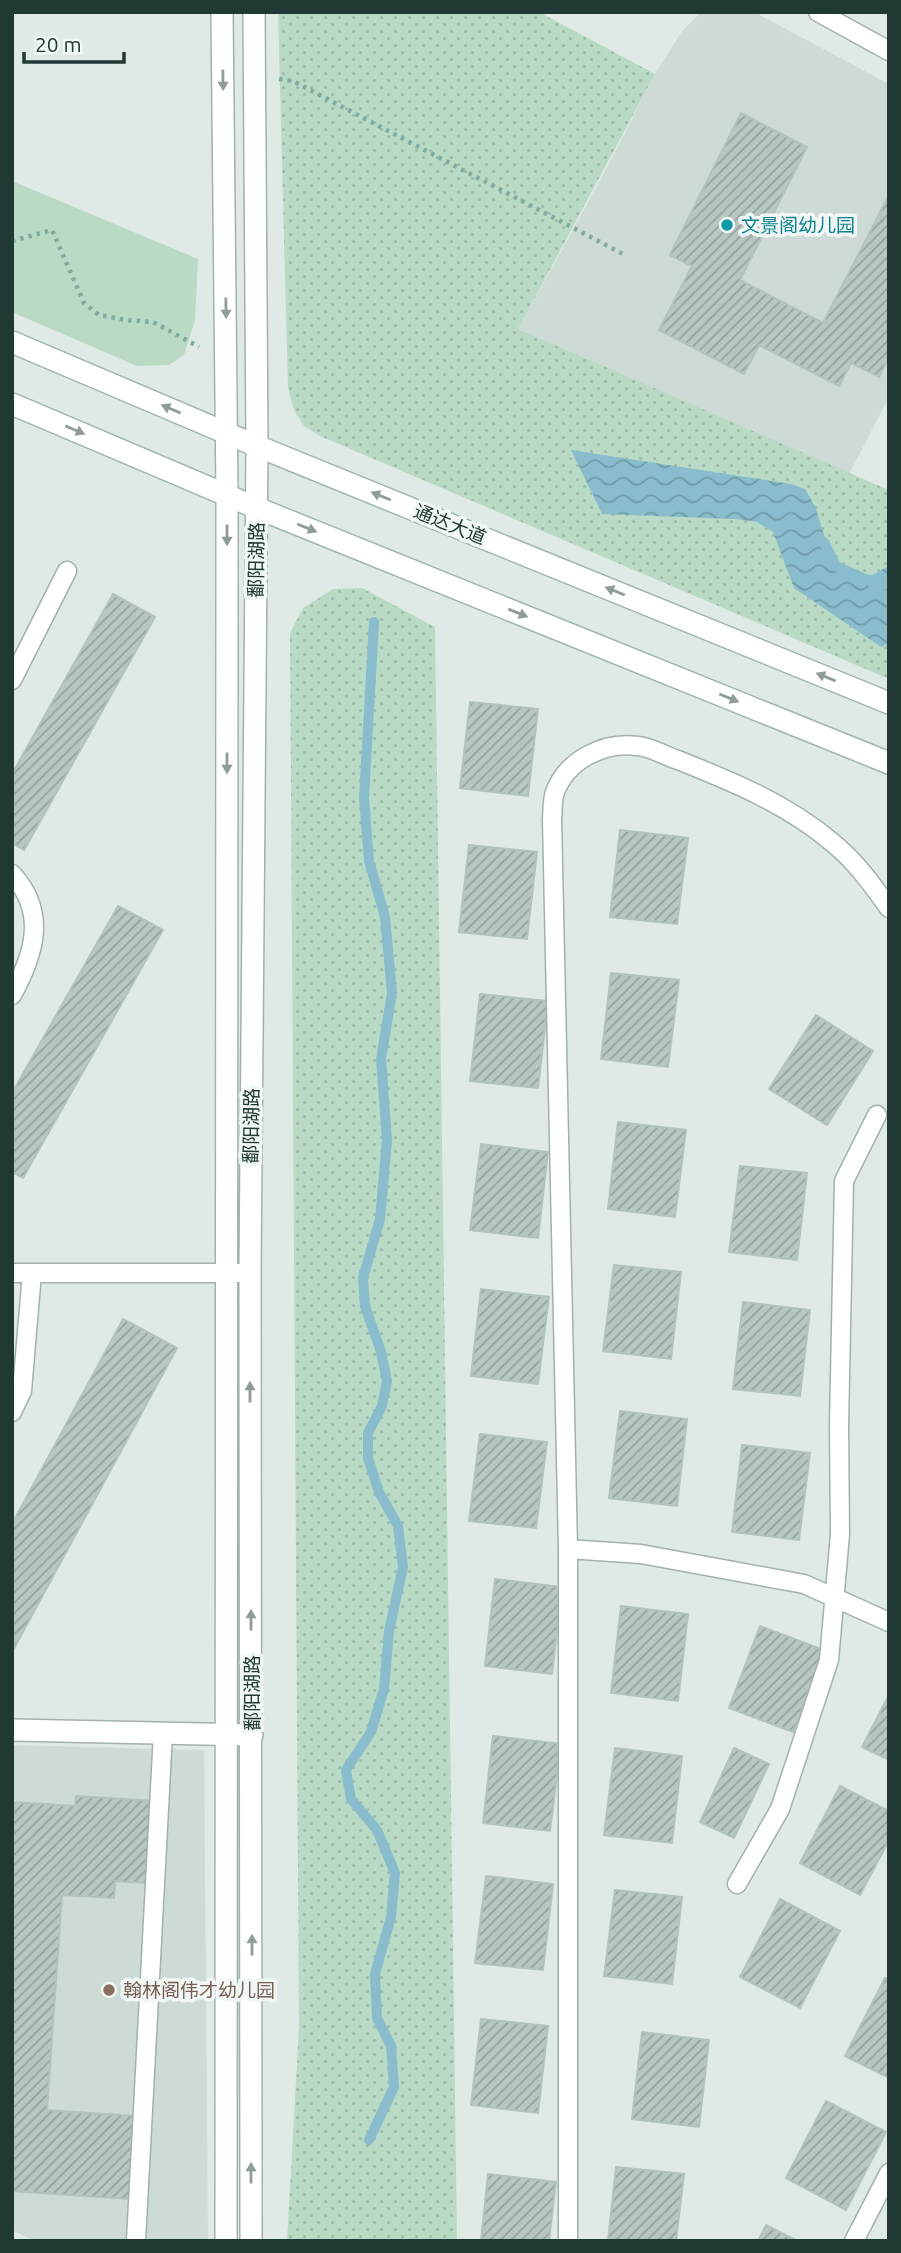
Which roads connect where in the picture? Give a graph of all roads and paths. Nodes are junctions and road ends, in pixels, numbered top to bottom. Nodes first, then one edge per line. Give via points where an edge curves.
1 (222, 12) edge
2 (254, 12) edge
3 (826, 14) edge
4 (889, 51) edge
5 (254, 74) junction
6 (12, 241) edge
7 (625, 255) dead end
8 (12, 342) edge
9 (226, 361) junction
10 (12, 404) edge
11 (227, 433) junction
12 (257, 446) junction
13 (227, 495) junction
14 (257, 508) junction
15 (67, 571) dead end
16 (12, 680) edge
17 (889, 703) edge
18 (889, 763) edge
19 (12, 874) edge
20 (889, 908) edge
21 (12, 995) edge
22 (877, 1115) dead end
23 (12, 1273) edge
24 (32, 1273) junction
25 (227, 1273) junction
26 (250, 1273) junction
27 (12, 1412) edge
28 (568, 1549) junction
29 (833, 1597) junction
30 (889, 1622) edge
31 (12, 1730) edge
32 (163, 1733) junction
33 (228, 1734) junction
34 (252, 1735) junction
35 (737, 1884) dead end
36 (889, 2173) edge
37 (136, 2241) edge
38 (226, 2241) edge
39 (251, 2241) edge
40 (568, 2241) edge
41 (854, 2241) edge

1 -> 9 street, 鄱阳湖路
2 - 5 street, 鄱阳湖路
3 - 4 lane
5 - 7 path via 293,81
5 - 12 street, 鄱阳湖路
6 - 9 path via 52,230 84,303 99,315 153,322
11 -> 8 street, 通达大道
9 - 11 street, 鄱阳湖路
10 -> 13 street
11 - 12 street, 通达大道
11 - 13 street, 鄱阳湖路
12 - 14 street, 鄱阳湖路
17 -> 12 street, 通达大道
13 - 14 street
13 -> 25 street, 鄱阳湖路
14 -> 18 street
14 - 26 street, 鄱阳湖路
15 - 16 lane
19 - 21 lane via 31,899 35,920 22,978
20 - 28 lane via 867,876 792,812 737,783 639,746 600,750 579,760 554,794
22 - 29 lane via 844,1181 840,1534
23 - 24 lane
24 - 25 lane
24 - 27 lane via 22,1391
25 - 26 lane
25 - 33 street, 鄱阳湖路
34 -> 26 street, 鄱阳湖路
28 - 29 lane via 641,1554 804,1584
28 - 40 lane
29 - 30 lane
29 - 35 lane via 829,1660 796,1764 780,1809
31 - 32 street
32 - 33 street
32 - 37 lane
33 - 34 street
33 - 38 street, 鄱阳湖路
39 -> 34 street, 鄱阳湖路
36 - 41 lane

